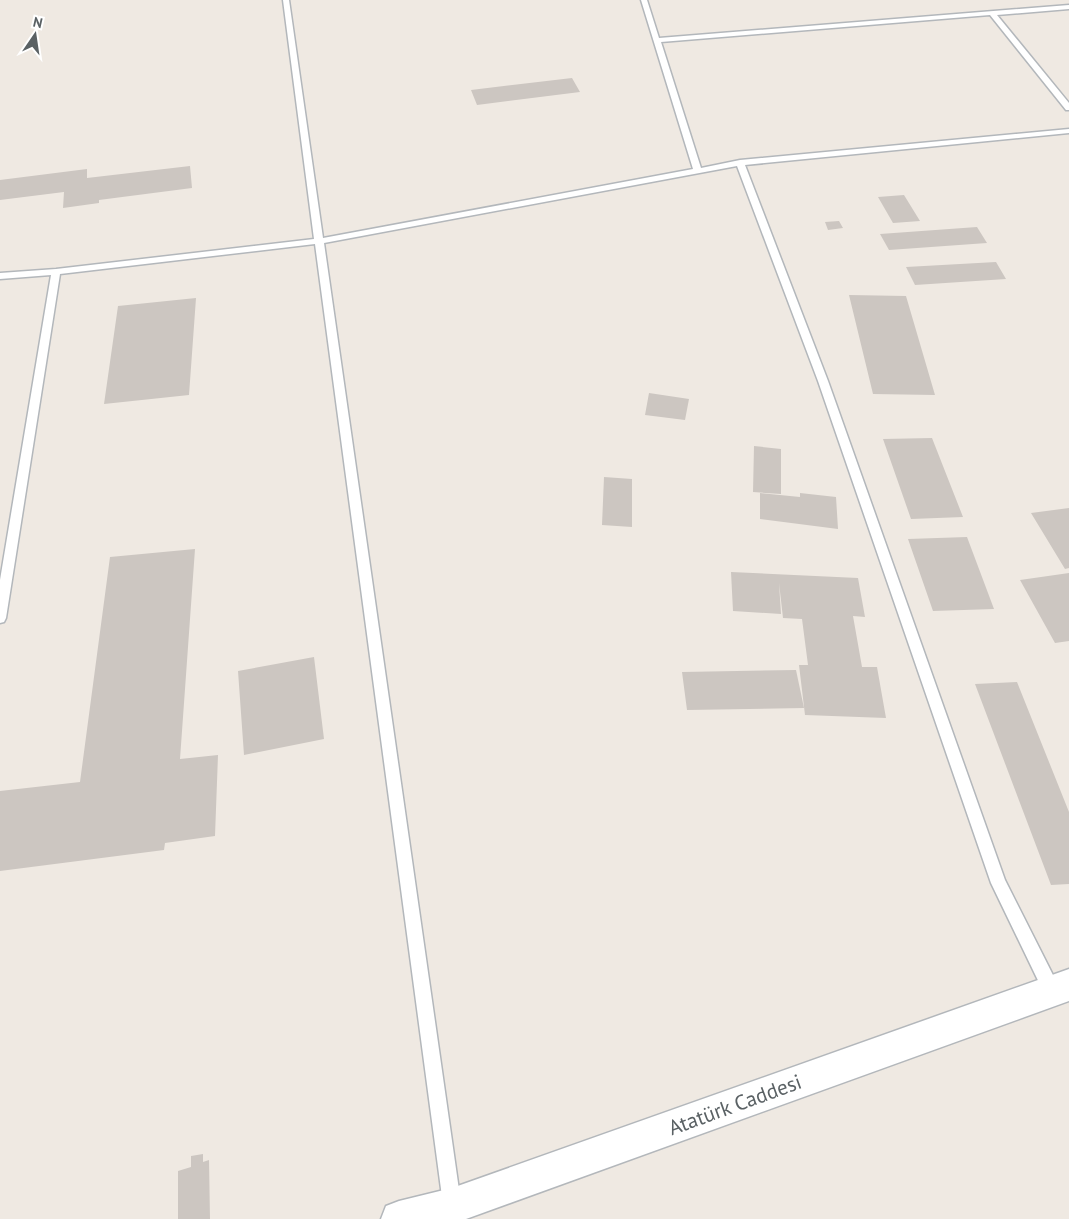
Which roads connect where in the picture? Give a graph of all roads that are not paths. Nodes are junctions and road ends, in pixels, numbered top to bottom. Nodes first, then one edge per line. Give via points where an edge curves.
1 (286, 0) edge
2 (644, 0) edge
3 (1069, 7) edge
4 (993, 14) junction
5 (656, 40) junction
6 (1069, 108) edge
7 (1069, 131) edge
8 (740, 163) junction
9 (697, 169) junction
10 (320, 241) junction
11 (56, 272) junction
12 (0, 276) edge
13 (0, 618) edge
14 (1060, 988) edge
15 (452, 1206) junction
16 (399, 1219) edge

1 - 10 lane
2 - 5 lane
3 - 4 lane
4 - 5 lane
4 - 6 lane
5 - 9 lane
7 - 8 lane
8 - 9 lane
8 - 14 lane via 823,382 998,883
9 - 10 lane
10 - 11 lane
10 - 15 lane
11 - 12 lane
11 - 13 lane
14 - 15 street, Atatürk Caddesi
15 - 16 street, Atatürk Caddesi

